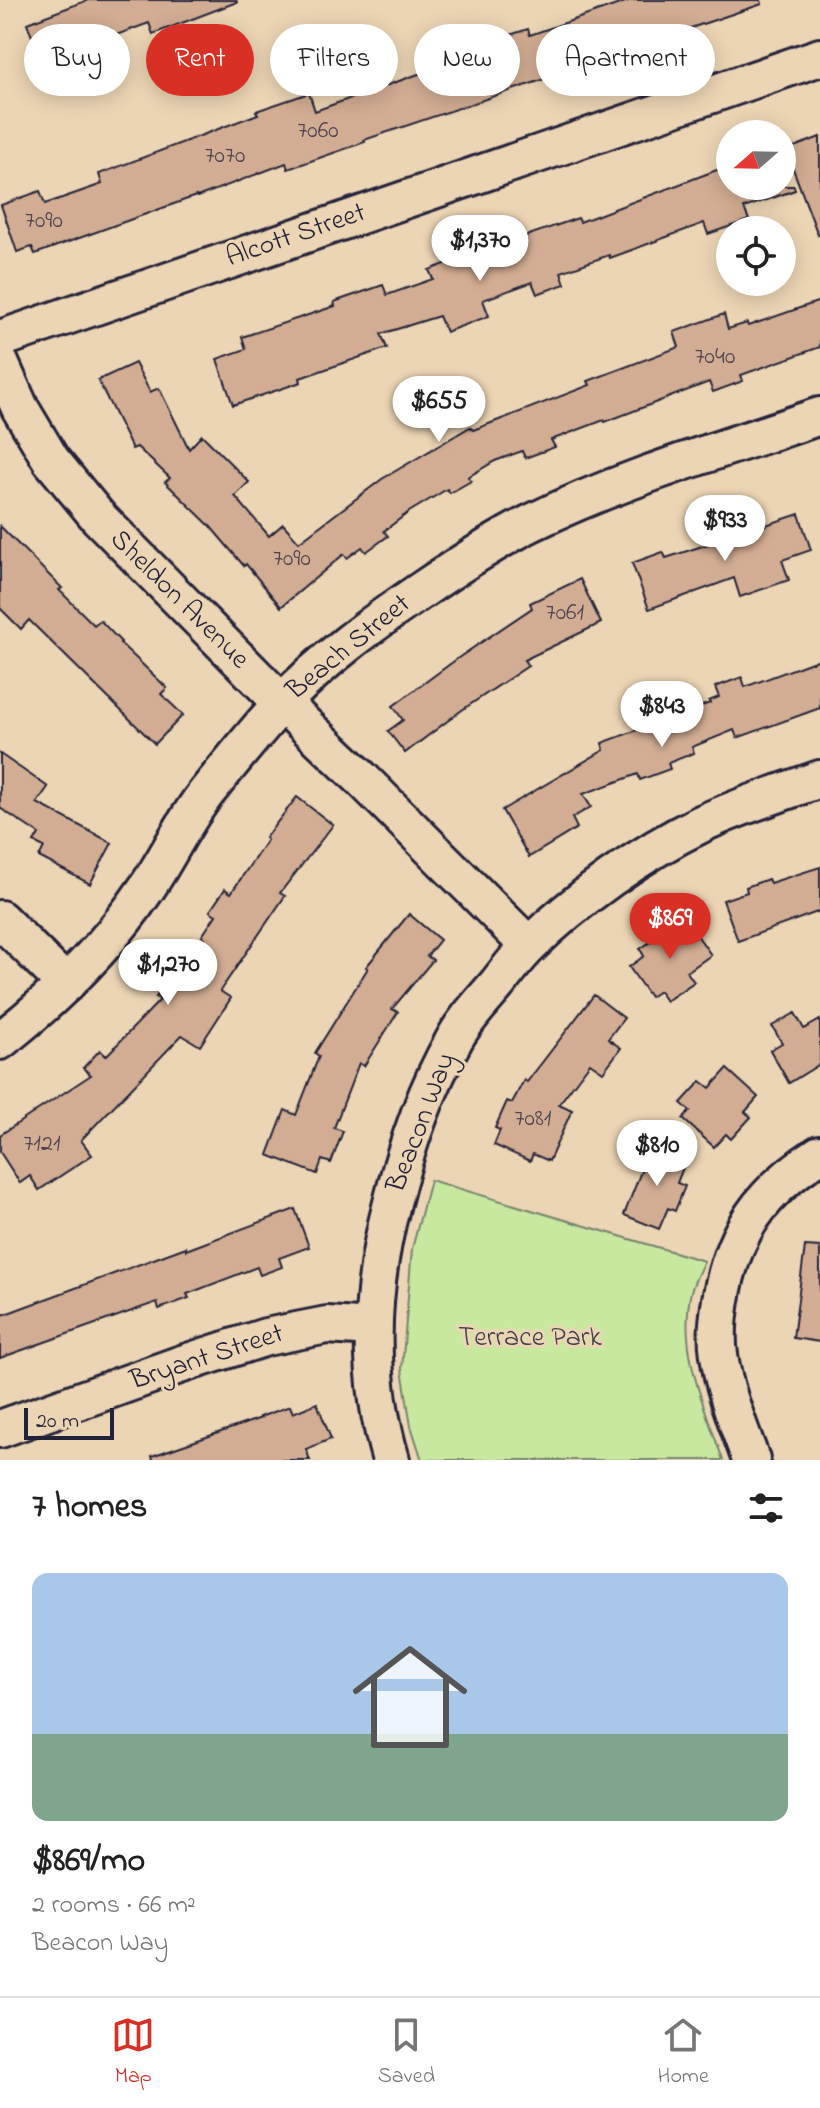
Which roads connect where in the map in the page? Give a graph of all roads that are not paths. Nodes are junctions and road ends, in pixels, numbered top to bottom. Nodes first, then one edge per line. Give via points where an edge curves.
1 (820, 57) edge
2 (0, 339) edge
3 (0, 363) edge
4 (820, 416) edge
5 (282, 703) junction
6 (820, 779) edge
7 (0, 919) edge
8 (529, 946) junction
9 (66, 984) junction
10 (0, 1041) edge
11 (820, 1154) edge
12 (373, 1328) junction
13 (0, 1429) edge
14 (391, 1460) edge
15 (751, 1460) edge

1 - 2 street, Alcott Street
3 - 5 street, Sheldon Avenue via 20,408 71,486
4 - 5 street, Beach Street via 586,498 528,524 368,626
5 - 8 street, Sheldon Avenue
5 - 9 street, Beach Street via 208,790 116,930
6 - 8 street, Beacon Way via 701,825 643,857 594,890
7 - 9 street
8 - 12 street, Beacon Way via 454,1038 424,1102 383,1236
9 - 10 street, Beach Street
11 - 15 street via 794,1171 754,1211 725,1276 718,1352
12 - 13 street, Bryant Street via 327,1325 266,1337
12 - 14 street, Beacon Way via 374,1372

